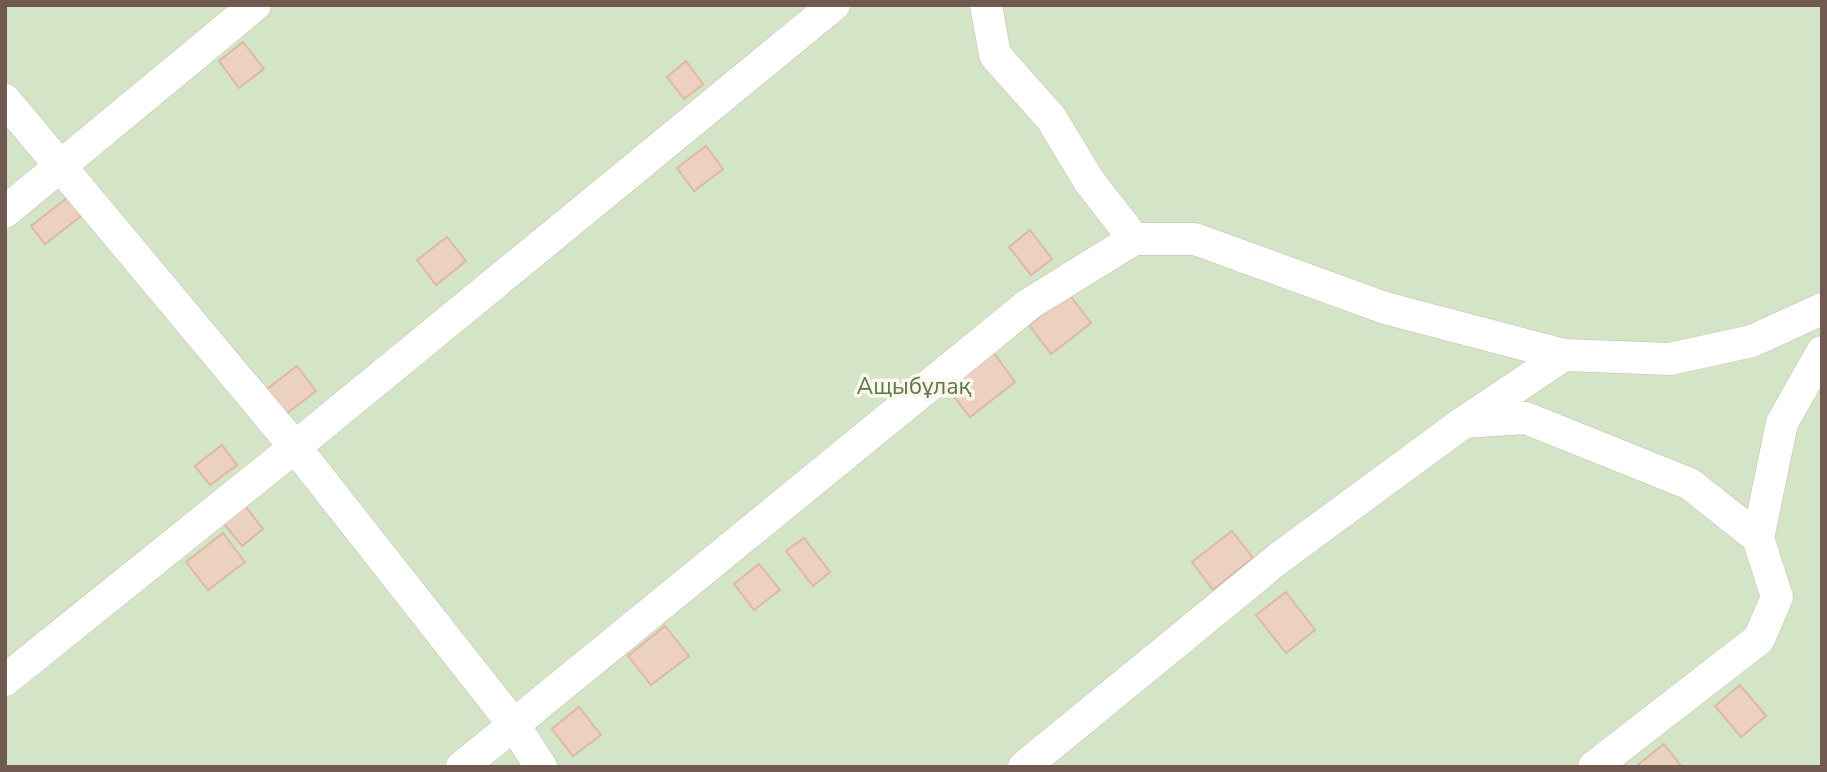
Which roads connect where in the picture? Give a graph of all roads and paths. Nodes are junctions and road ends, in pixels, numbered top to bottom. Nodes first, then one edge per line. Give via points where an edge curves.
1 (256, 5) edge
2 (834, 5) edge
3 (986, 5) edge
4 (5, 100) edge
5 (60, 167) junction
6 (5, 212) edge
7 (1134, 239) junction
8 (1822, 309) edge
9 (1822, 352) edge
10 (1564, 355) junction
11 (1516, 387) junction
12 (1527, 418) junction
13 (1464, 422) junction
14 (295, 447) junction
15 (1758, 538) junction
16 (5, 680) edge
17 (514, 725) junction
18 (462, 767) edge
19 (541, 767) edge
20 (1024, 767) edge
21 (1594, 767) edge

1 - 5 street
2 - 14 street
3 - 7 street via 995,55 1051,118 1089,181
4 - 5 street
5 - 6 street
5 - 14 street
7 - 10 street via 1195,239 1385,308
7 - 17 street via 1029,304
8 - 10 street via 1752,341 1670,359
9 - 15 street via 1782,423
10 - 11 street
11 - 12 street
11 - 13 street
12 - 13 street
12 - 15 street via 1690,484
13 - 20 street via 1279,558
14 - 16 street
14 - 17 street
15 - 21 street via 1777,597 1759,639
17 - 18 street
17 - 19 street

